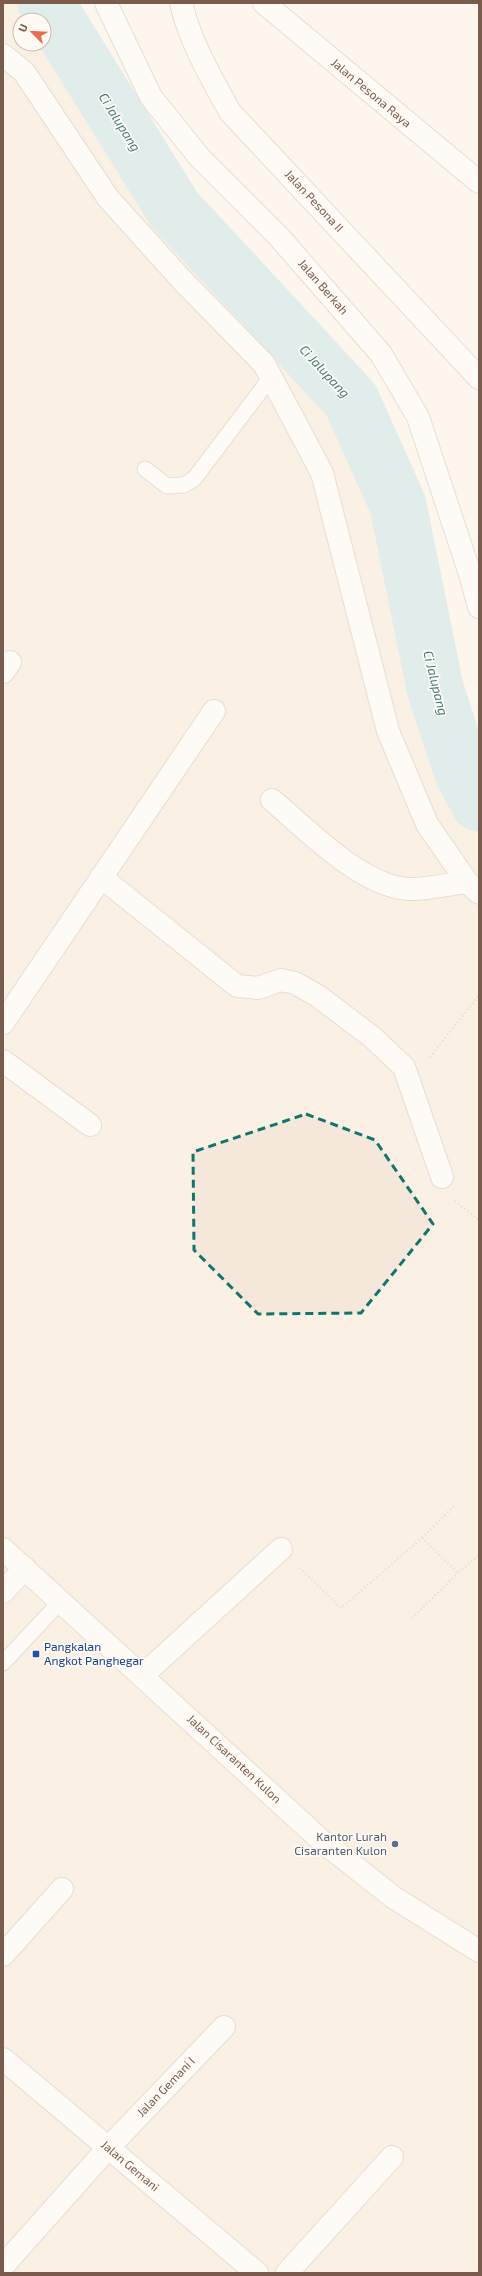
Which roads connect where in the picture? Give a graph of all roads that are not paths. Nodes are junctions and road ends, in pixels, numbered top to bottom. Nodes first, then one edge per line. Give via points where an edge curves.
1 (106, 3) edge
2 (181, 3) edge
3 (264, 3) edge
4 (3, 55) edge
5 (479, 182) edge
6 (271, 377) junction
7 (479, 378) edge
8 (145, 469) dead end
9 (479, 606) edge
10 (214, 711) dead end
11 (272, 800) dead end
12 (101, 877) junction
13 (473, 888) edge
14 (3, 1024) edge
15 (3, 1061) edge
16 (90, 1125) dead end
17 (442, 1177) dead end
18 (3, 1549) edge
19 (281, 1549) road end
20 (25, 1568) junction
21 (3, 1592) edge
22 (61, 1600) junction
23 (3, 1662) edge
24 (143, 1675) junction
25 (62, 1889) dead end
26 (479, 1951) edge
27 (3, 1955) edge
28 (224, 2027) dead end
29 (3, 2059) edge
30 (108, 2148) junction
31 (392, 2157) dead end
32 (3, 2266) edge
33 (258, 2273) edge
34 (287, 2273) edge

1 - 9 street, Jalan Berkah via 151,98 200,158 280,238 381,354 418,417 472,577
2 - 7 street, Jalan Pesona II via 185,20 206,68 230,112
3 - 5 street, Jalan Pesona Raya
4 - 6 street via 24,72 108,198 181,279 264,364
6 - 8 lane via 194,479 184,485 167,486
6 - 13 street via 322,473 388,731 427,824
10 - 12 street
11 - 13 street via 344,862 366,874 409,889
12 - 14 street
12 - 17 street via 237,986 258,988 281,980 295,983 318,996 372,1037 404,1066
15 - 16 street
18 - 20 street, Jalan Cisaranten Kulon
19 - 24 street
20 - 21 street
20 - 22 street, Jalan Cisaranten Kulon
22 - 23 lane
22 - 24 street, Jalan Cisaranten Kulon
24 - 26 street, Jalan Cisaranten Kulon via 322,1841 393,1896
25 - 27 street
28 - 30 street, Jalan Gemani I
29 - 30 street, Jalan Gemani
30 - 32 street, Jalan Gemani I
30 - 33 street, Jalan Gemani
31 - 34 street

